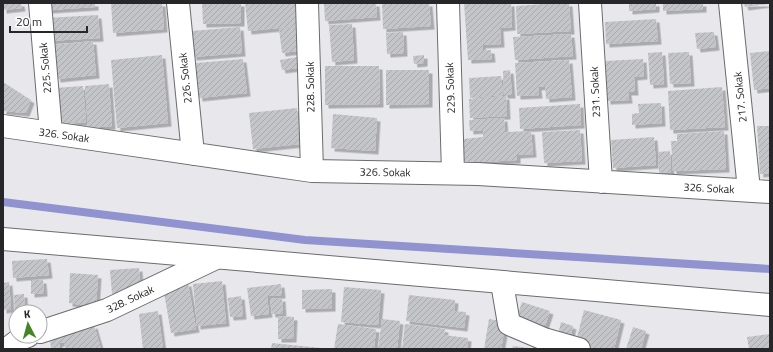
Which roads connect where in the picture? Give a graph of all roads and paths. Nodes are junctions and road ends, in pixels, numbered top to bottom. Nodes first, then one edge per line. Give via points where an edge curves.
1 (40, 3) edge
2 (178, 3) edge
3 (308, 3) edge
4 (448, 3) edge
5 (590, 3) edge
6 (730, 3) edge
7 (3, 126) edge
8 (51, 133) junction
9 (193, 154) junction
10 (312, 171) junction
11 (453, 173) junction
12 (601, 182) junction
13 (749, 190) junction
14 (770, 192) edge
15 (3, 240) edge
16 (217, 258) junction
17 (502, 283) junction
18 (770, 305) edge
19 (48, 329) edge
20 (579, 349) edge

1 - 8 street, 225. Sokak
2 - 9 street, 226. Sokak
3 - 10 street, 228. Sokak
4 - 11 street, 229. Sokak
5 - 12 street, 231. Sokak
6 - 13 street, 217. Sokak
7 - 8 street, 326. Sokak
8 - 9 street, 326. Sokak
9 - 10 street, 326. Sokak
10 - 11 street, 326. Sokak
11 - 12 street, 326. Sokak
12 - 13 street, 326. Sokak
13 - 14 street, 326. Sokak
15 - 16 street
16 - 17 street
16 - 19 street, 328. Sokak via 107,310
17 - 18 street
17 - 20 street via 509,324 544,339

